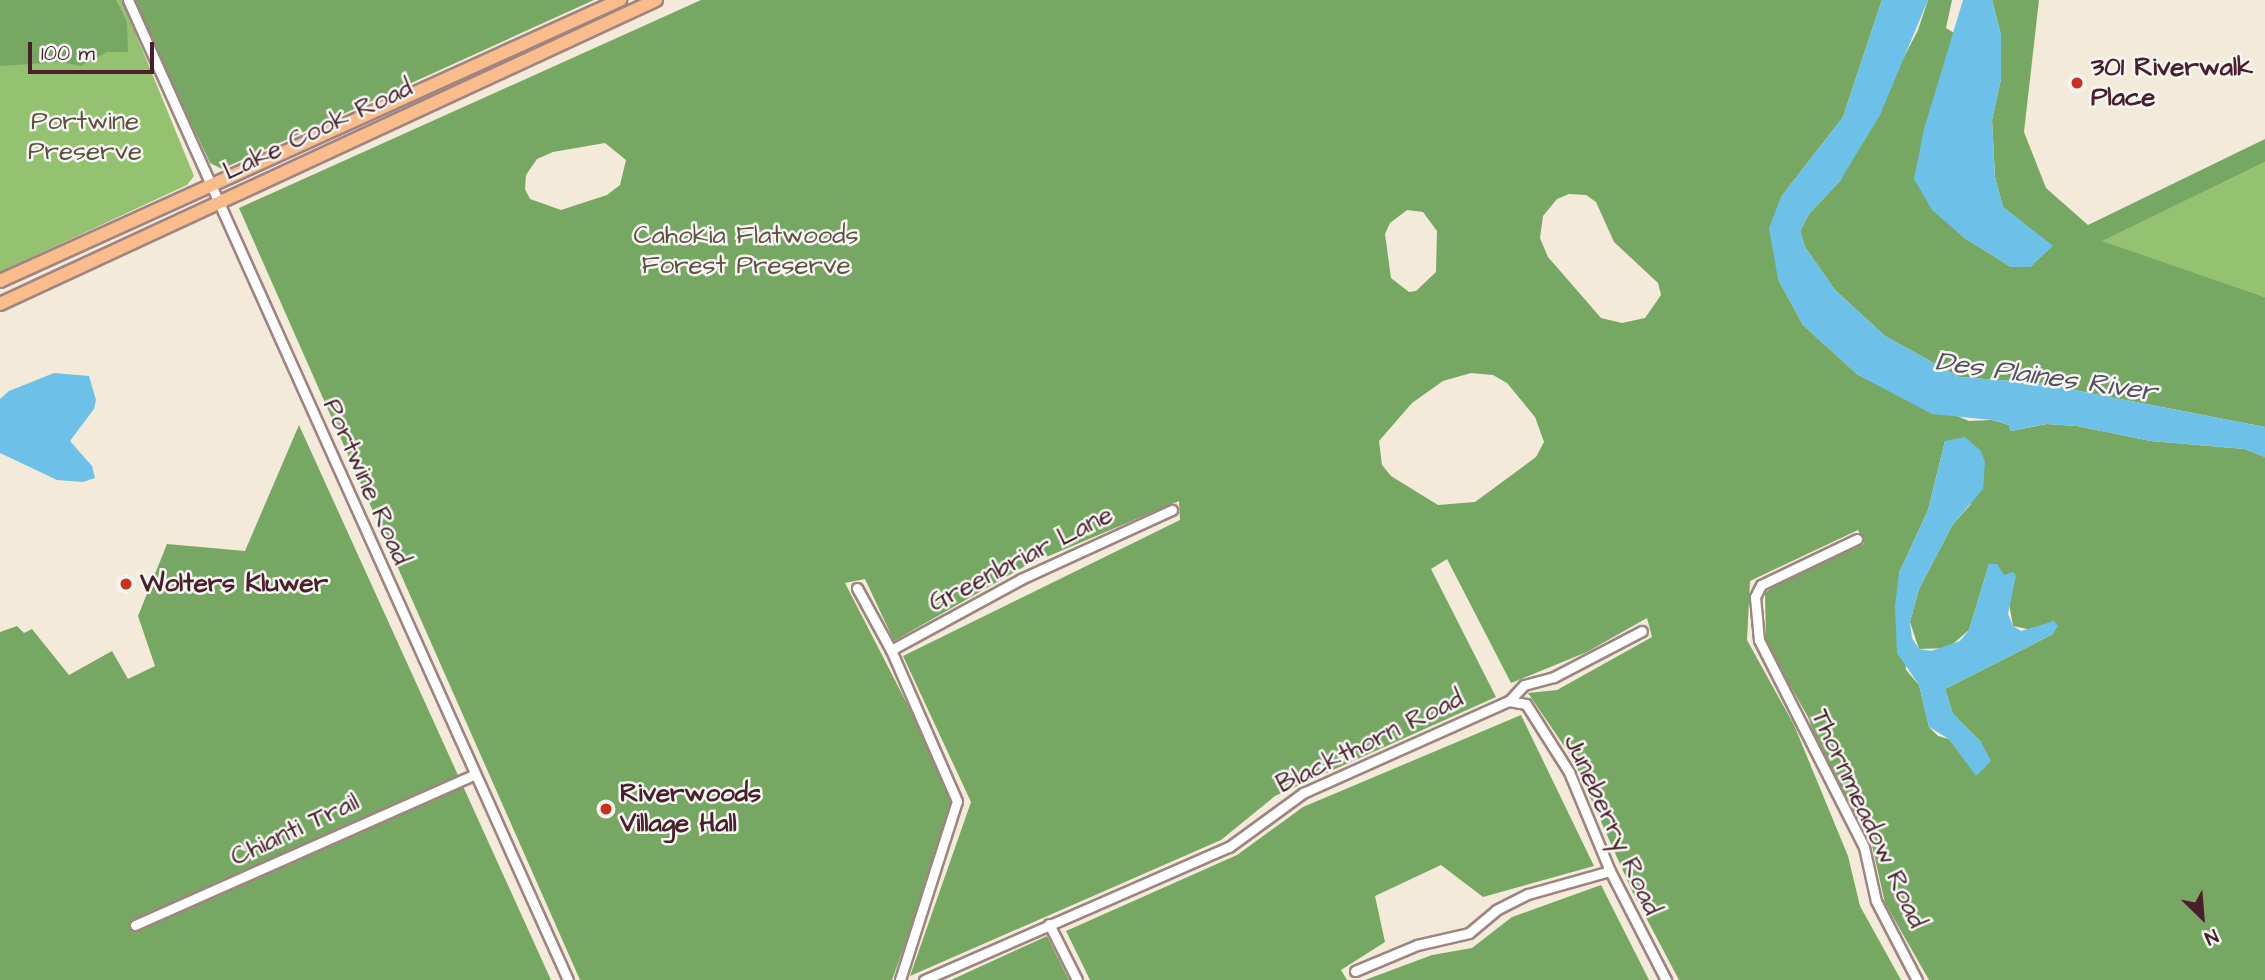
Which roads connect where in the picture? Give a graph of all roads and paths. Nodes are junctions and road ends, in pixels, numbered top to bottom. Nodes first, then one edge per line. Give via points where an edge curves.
1 (128, 0) edge
2 (620, 0) edge
3 (656, 0) edge
4 (209, 183) junction
5 (217, 202) junction
6 (0, 281) edge
7 (0, 304) edge
8 (1172, 510) dead end
9 (1857, 539) dead end
10 (858, 588) dead end
11 (1642, 631) dead end
12 (891, 650) junction
13 (1509, 701) junction
14 (474, 775) junction
15 (1610, 872) junction
16 (1049, 924) junction
17 (135, 925) dead end
18 (1355, 971) dead end
19 (568, 980) edge
20 (900, 980) edge
21 (924, 980) edge
22 (1077, 980) edge
23 (1666, 980) edge
24 (1917, 980) edge

1 - 4 street, Portwine Road
2 - 4 main road, Lake Cook Road
3 - 5 main road, Lake Cook Road
4 - 5 street, Portwine Road
4 - 6 main road, Lake Cook Road
5 - 7 main road, Lake Cook Road
5 - 14 street, Portwine Road
8 - 12 street, Greenbriar Lane via 1032,574
9 - 24 street, Thornmeadow Road via 1779,574 1761,585 1755,597 1764,654 1864,847 1876,901
10 - 12 street
11 - 13 street, Blackthorn Road via 1554,677 1524,685
12 - 20 street via 957,801
13 - 15 street, Juneberry Road via 1526,704 1537,718 1574,783
13 - 16 street, Blackthorn Road via 1303,793 1228,847
14 - 17 street, Chianti Trail
14 - 19 street, Portwine Road
15 - 18 street via 1528,894 1496,910 1469,933 1417,946
15 - 23 street, Juneberry Road
16 - 21 street, Blackthorn Road
16 - 22 street

